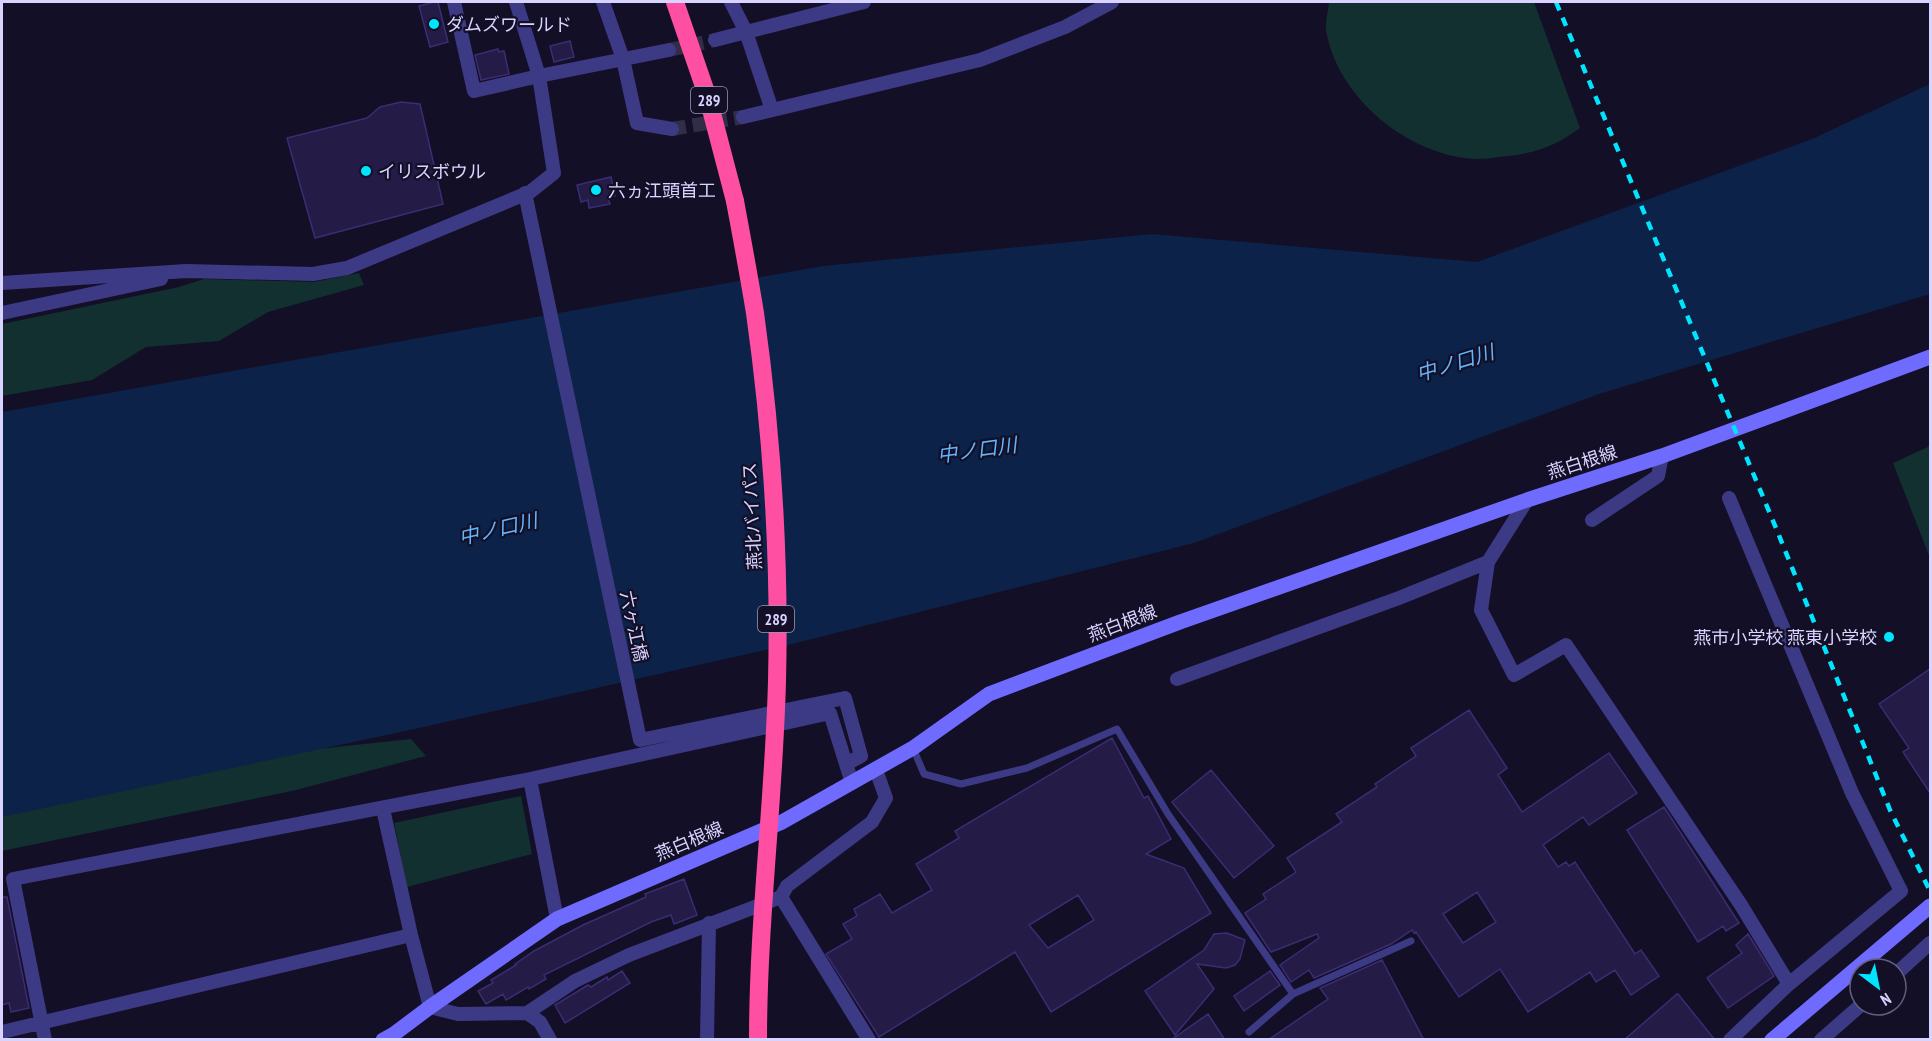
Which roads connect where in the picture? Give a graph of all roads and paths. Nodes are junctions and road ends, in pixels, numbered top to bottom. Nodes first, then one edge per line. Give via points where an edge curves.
1 (454, 2) edge
2 (516, 2) edge
3 (603, 2) edge
4 (675, 2) edge
5 (731, 2) edge
6 (861, 2) edge
7 (1112, 2) edge
8 (812, 8) edge
9 (746, 32) junction
10 (715, 40) tunnel mouth
11 (669, 50) tunnel mouth
12 (623, 59) junction
13 (539, 76) junction
14 (772, 110) junction
15 (743, 117) tunnel mouth
16 (672, 129) tunnel mouth
17 (525, 193) junction
18 (201, 271) junction
19 (2, 283) edge
20 (2, 313) edge
21 (1930, 357) edge
22 (1662, 456) junction
23 (1729, 498) dead end
24 (1527, 500) junction
25 (1592, 520) dead end
26 (1488, 562) junction
27 (1176, 679) dead end
28 (913, 748) junction
29 (846, 764) junction
30 (876, 770) junction
31 (530, 779) junction
32 (852, 783) junction
33 (383, 809) junction
34 (7, 880) edge
35 (781, 897) junction
36 (1930, 906) edge
37 (557, 919) junction
38 (710, 923) junction
39 (411, 935) junction
40 (1411, 941) dead end
41 (1930, 944) edge
42 (1908, 963) edge
43 (1790, 984) junction
44 (1293, 994) junction
45 (430, 1006) junction
46 (526, 1012) junction
47 (1850, 1017) edge
48 (42, 1023) junction
49 (2, 1032) edge
50 (1249, 1032) dead end
51 (1831, 1037) edge
52 (45, 1040) edge
53 (383, 1040) edge
54 (550, 1040) edge
55 (707, 1040) edge
56 (758, 1040) edge
57 (869, 1040) edge
58 (1730, 1040) edge
59 (1772, 1040) edge

1 - 13 street via 474,91
2 - 13 street
3 - 12 street
4 - 56 highway, 燕北バイパス / 289, bridge via 708,98 735,201 761,365 775,525 777,680
5 - 9 street
6 - 8 street
7 - 14 street via 1065,27 980,60
8 - 9 street
9 - 10 street
9 - 14 street
11 - 12 street
12 - 13 street
12 - 16 street via 637,123
13 - 17 street via 554,173
14 - 15 street
17 - 18 street via 347,268 313,274
17 - 29 street, 六ヶ江橋 via 640,740 845,698 861,756
18 - 19 street
18 - 20 street
21 - 22 main road, 燕白根線
22 - 24 main road, 燕白根線
22 - 25 street via 1658,476
23 - 43 street via 1852,793 1901,891
24 - 26 street
24 - 28 main road, 燕白根線 via 989,694
26 - 27 street
26 - 43 street via 1480,610 1514,675 1566,645
28 - 30 main road, 燕白根線
28 - 44 lane via 924,774 961,784 1028,768 1117,729 1168,814
29 - 31 street via 830,713
29 - 32 street
30 - 32 main road, 燕白根線
30 - 35 street via 886,798 872,822 787,886
31 - 33 street
31 - 37 street
32 - 37 main road, 燕白根線 via 782,822
33 - 34 street
33 - 39 street
34 - 48 street
35 - 38 street
35 - 57 street
36 - 59 main road
37 - 45 main road, 燕白根線
38 - 46 street via 575,981
38 - 55 street
39 - 45 street
39 - 48 street
40 - 44 lane
41 - 42 street
43 - 58 street
44 - 50 lane
45 - 46 street via 458,1014
45 - 53 main road, 燕白根線
46 - 54 street via 540,1022
47 - 51 street
48 - 49 street
48 - 52 street

